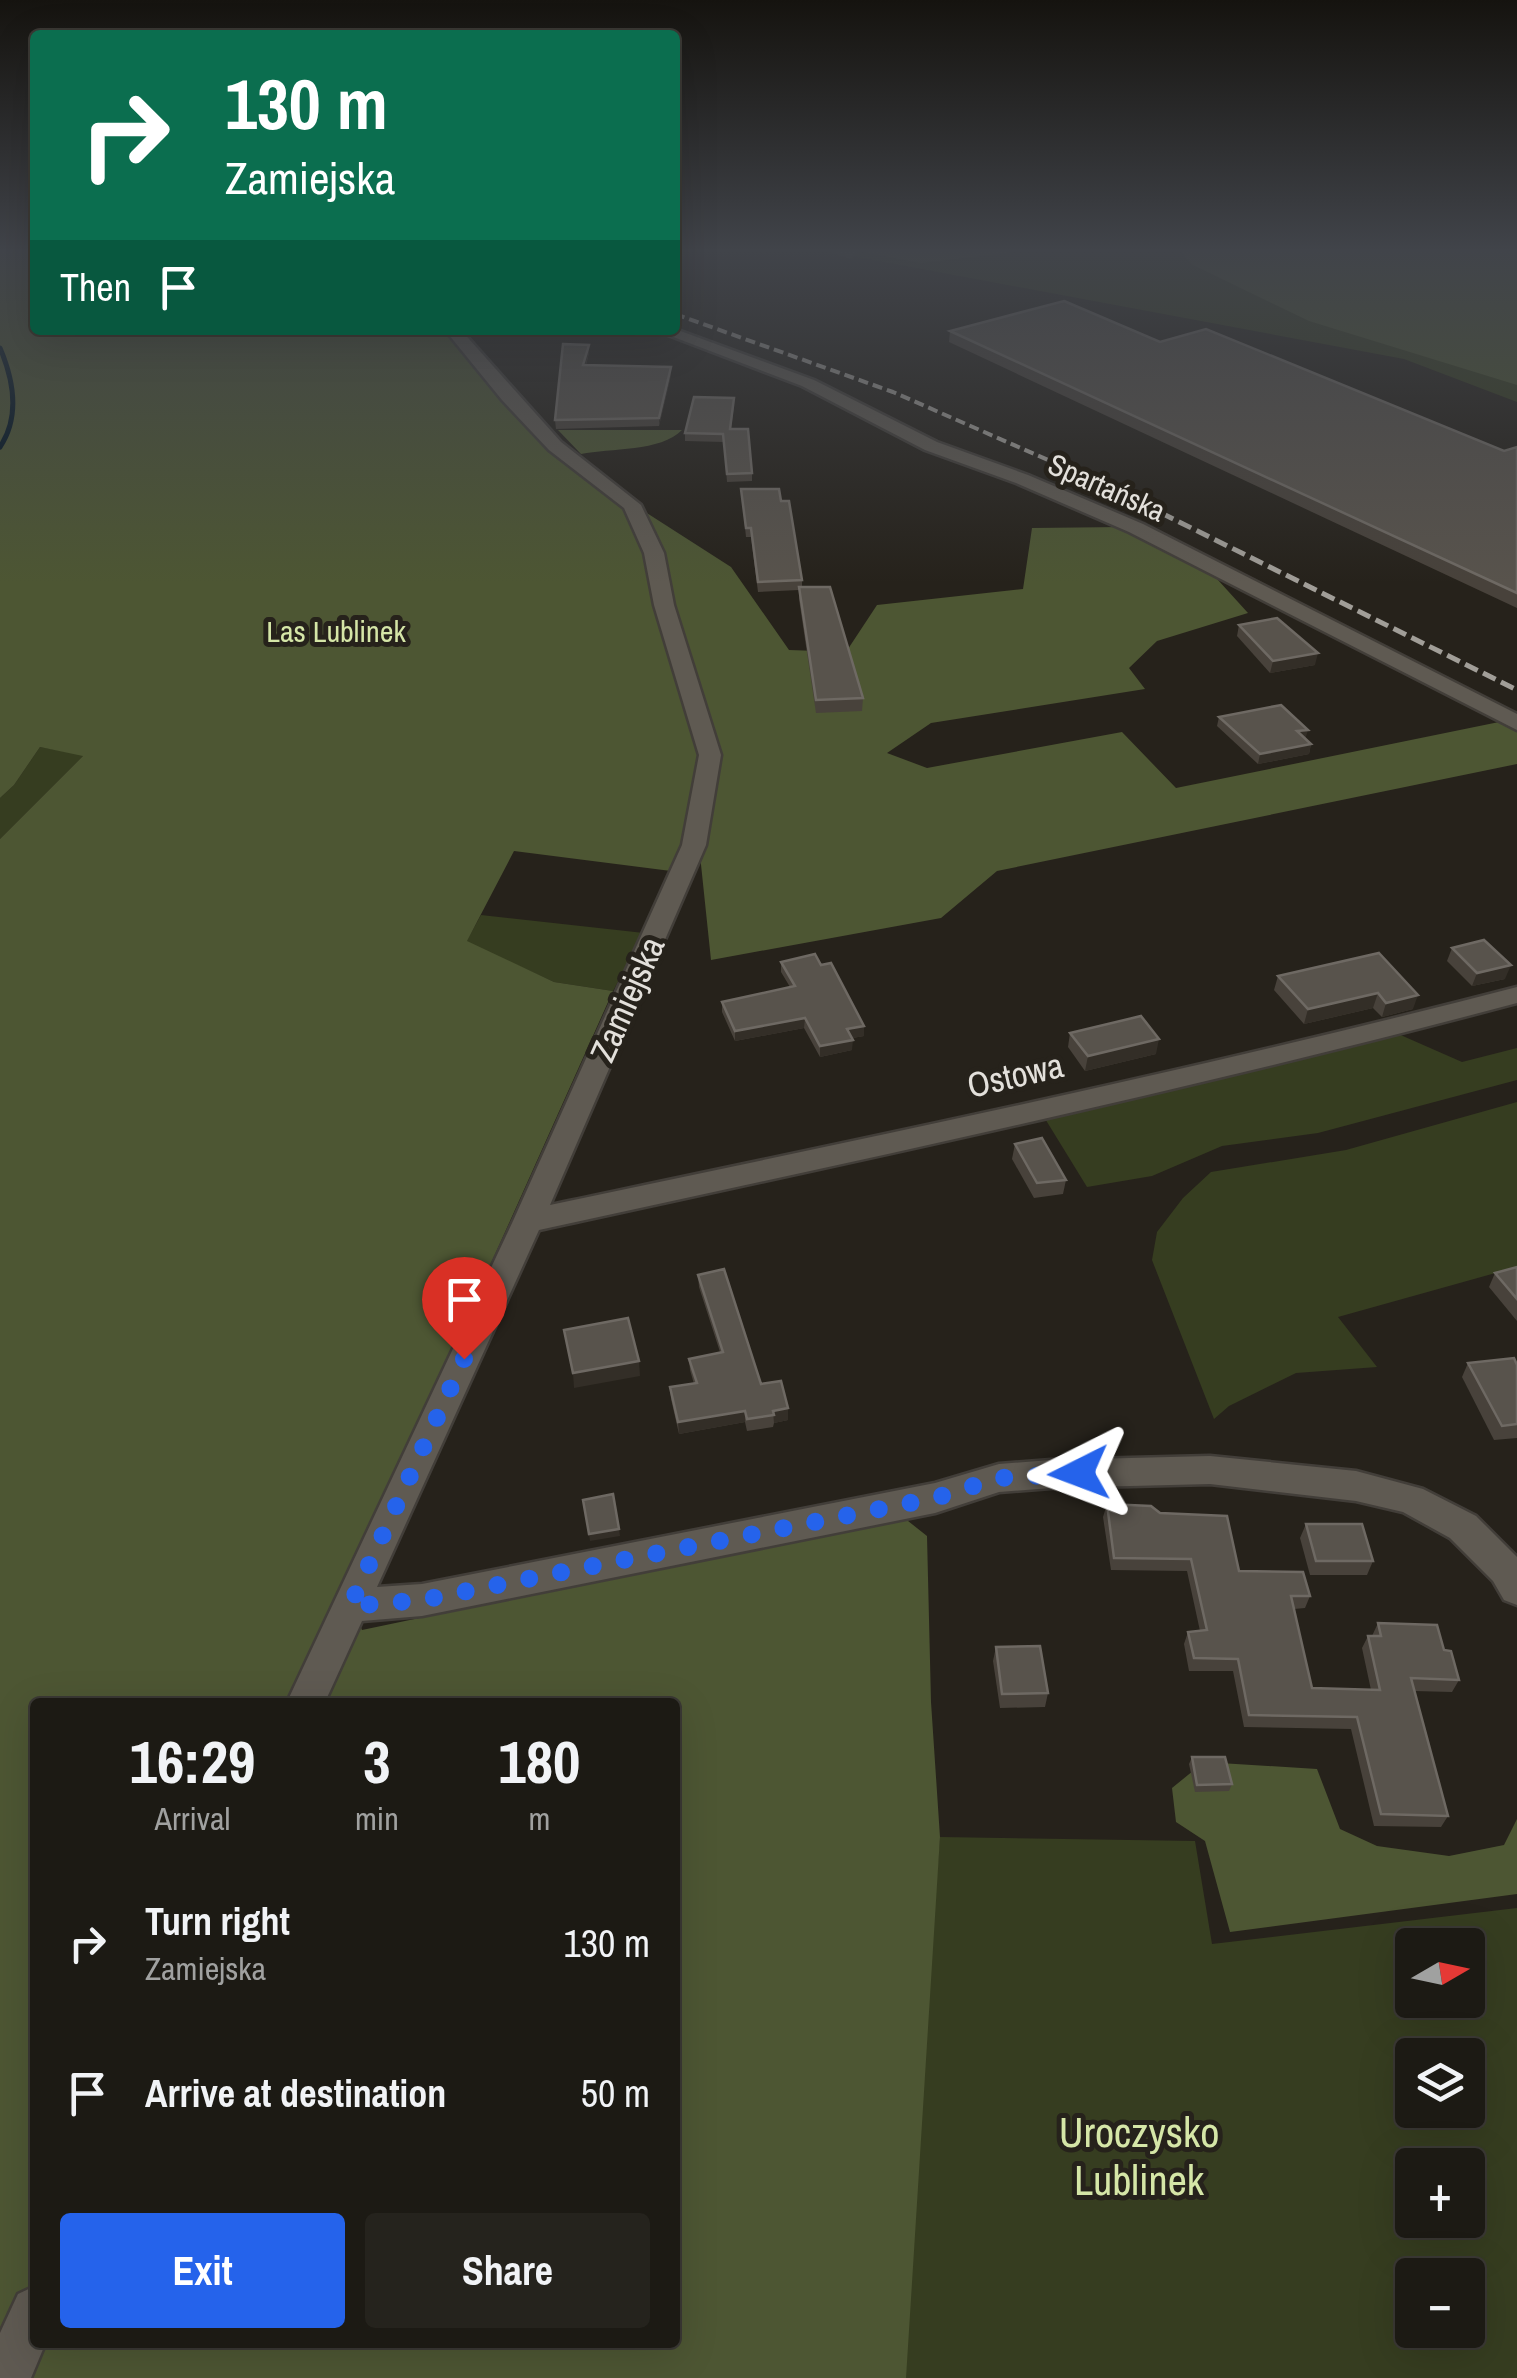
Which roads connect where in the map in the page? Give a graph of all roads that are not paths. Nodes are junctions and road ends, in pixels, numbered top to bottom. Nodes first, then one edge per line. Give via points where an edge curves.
1 (478, 361) edge
2 (748, 361) edge
3 (1517, 723) edge
4 (1517, 995) edge
5 (528, 1221) junction
6 (1517, 1590) edge
7 (350, 1606) junction
8 (308, 1698) edge
9 (30, 2323) edge
10 (6, 2378) edge

1 - 5 street, Zamiejska via 555,446 632,505 654,552 710,755 694,845
2 - 3 street, Spartańska via 808,383 931,446 1136,528
4 - 5 street, Ostowa via 1365,1035
5 - 7 street, Zamiejska
6 - 7 street via 1463,1527 1411,1500 1356,1486 1210,1470 999,1478 935,1498 422,1600
7 - 8 street, Zamiejska
9 - 10 street

